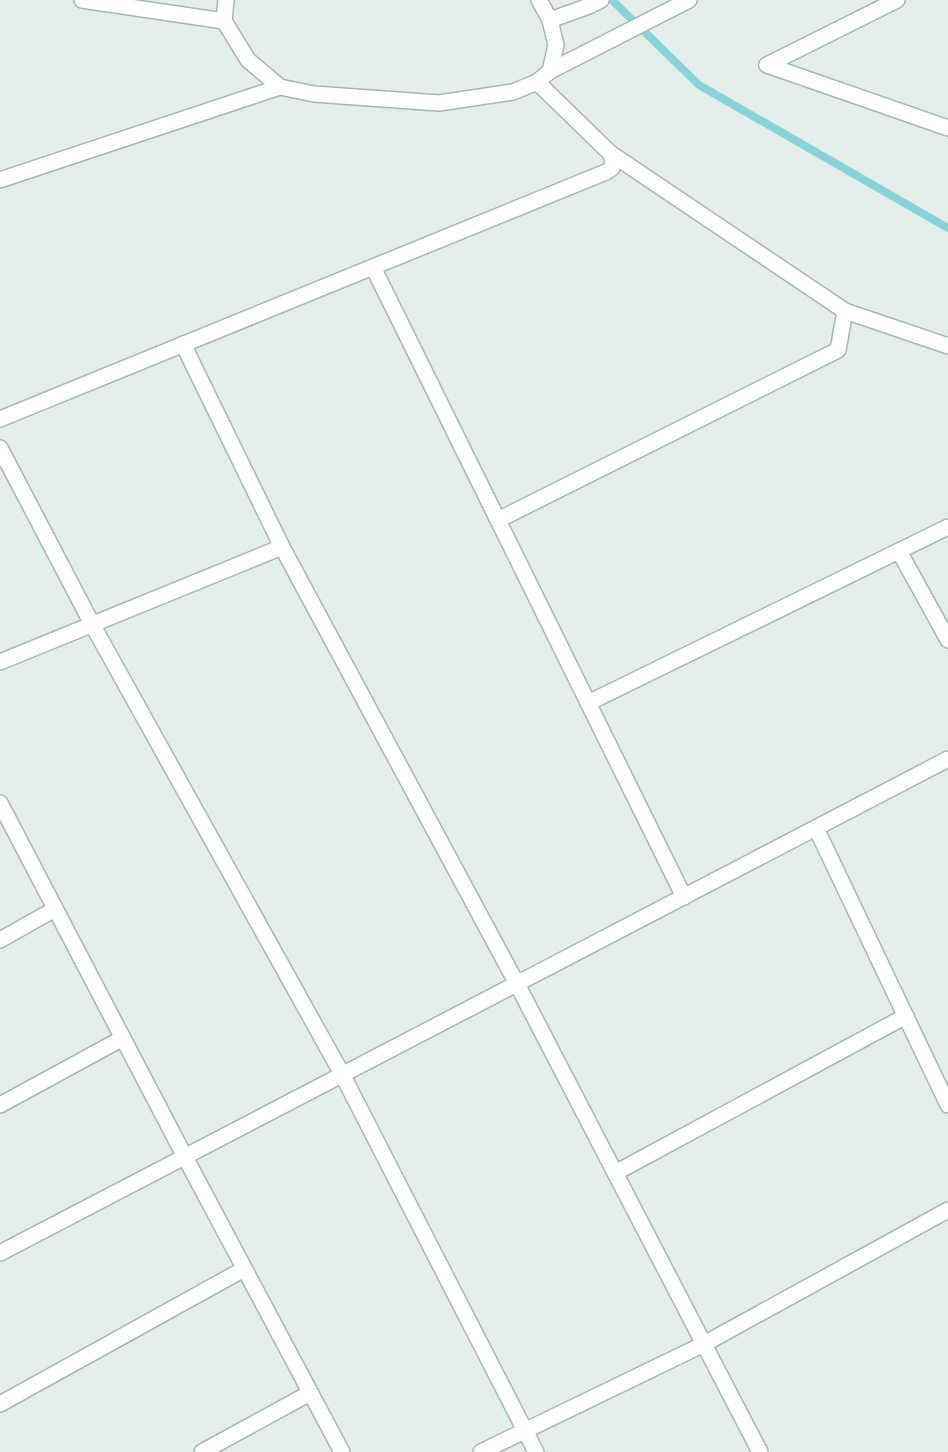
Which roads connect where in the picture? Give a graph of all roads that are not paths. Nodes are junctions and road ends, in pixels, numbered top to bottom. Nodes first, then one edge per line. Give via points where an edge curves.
1 (82, 0) edge
2 (226, 0) edge
3 (539, 0) edge
4 (689, 0) edge
5 (897, 0) edge
6 (594, 3) edge
7 (550, 20) junction
8 (224, 21) junction
9 (550, 71) junction
10 (537, 82) junction
11 (280, 87) junction
12 (948, 128) edge
13 (610, 153) junction
14 (0, 180) edge
15 (372, 267) junction
16 (845, 311) junction
17 (183, 344) junction
18 (948, 346) edge
19 (0, 419) edge
20 (0, 448) edge
21 (498, 520) junction
22 (948, 527) edge
23 (282, 547) junction
24 (898, 551) junction
25 (92, 624) junction
26 (948, 640) edge
27 (0, 662) edge
28 (588, 703) junction
29 (948, 759) edge
30 (2, 812) edge
31 (816, 828) junction
32 (684, 897) junction
33 (55, 909) junction
34 (0, 940) edge
35 (517, 984) junction
36 (906, 1016) junction
37 (122, 1038) junction
38 (342, 1074) junction
39 (0, 1105) edge
40 (948, 1105) edge
41 (184, 1157) junction
42 (615, 1173) junction
43 (948, 1210) edge
44 (0, 1253) edge
45 (244, 1269) junction
46 (704, 1344) junction
47 (310, 1393) junction
48 (0, 1404) edge
49 (525, 1430) junction
50 (202, 1452) edge
51 (342, 1452) edge
52 (481, 1452) edge
53 (536, 1452) edge
54 (760, 1452) edge

1 - 8 street
2 - 8 street
3 - 7 street
4 - 9 street
5 - 12 street via 767,65
6 - 7 street
7 - 9 street via 556,45
8 - 11 street via 248,60
9 - 10 street
10 - 11 street via 513,92 439,103 314,94
10 - 13 street
11 - 14 street
13 - 15 street via 612,168 606,172
13 - 16 street
15 - 17 street
15 - 21 street
16 - 18 street
16 - 21 street via 838,350
17 - 19 street
17 - 23 street
20 - 25 street
21 - 28 street
22 - 24 street
23 - 25 street
23 - 35 street
24 - 26 street
24 - 28 street
25 - 27 street
25 - 38 street
28 - 32 street
29 - 31 street
30 - 33 street
31 - 32 street
31 - 36 street
32 - 35 street
33 - 34 street
33 - 37 street
35 - 38 street
35 - 42 street
36 - 40 street
36 - 42 street
37 - 39 street
37 - 41 street
38 - 41 street
38 - 49 street
41 - 44 street
41 - 45 street
42 - 46 street
43 - 46 street
45 - 47 street
45 - 48 street
46 - 49 street
46 - 54 street
47 - 50 street
47 - 51 street
49 - 52 street
49 - 53 street

